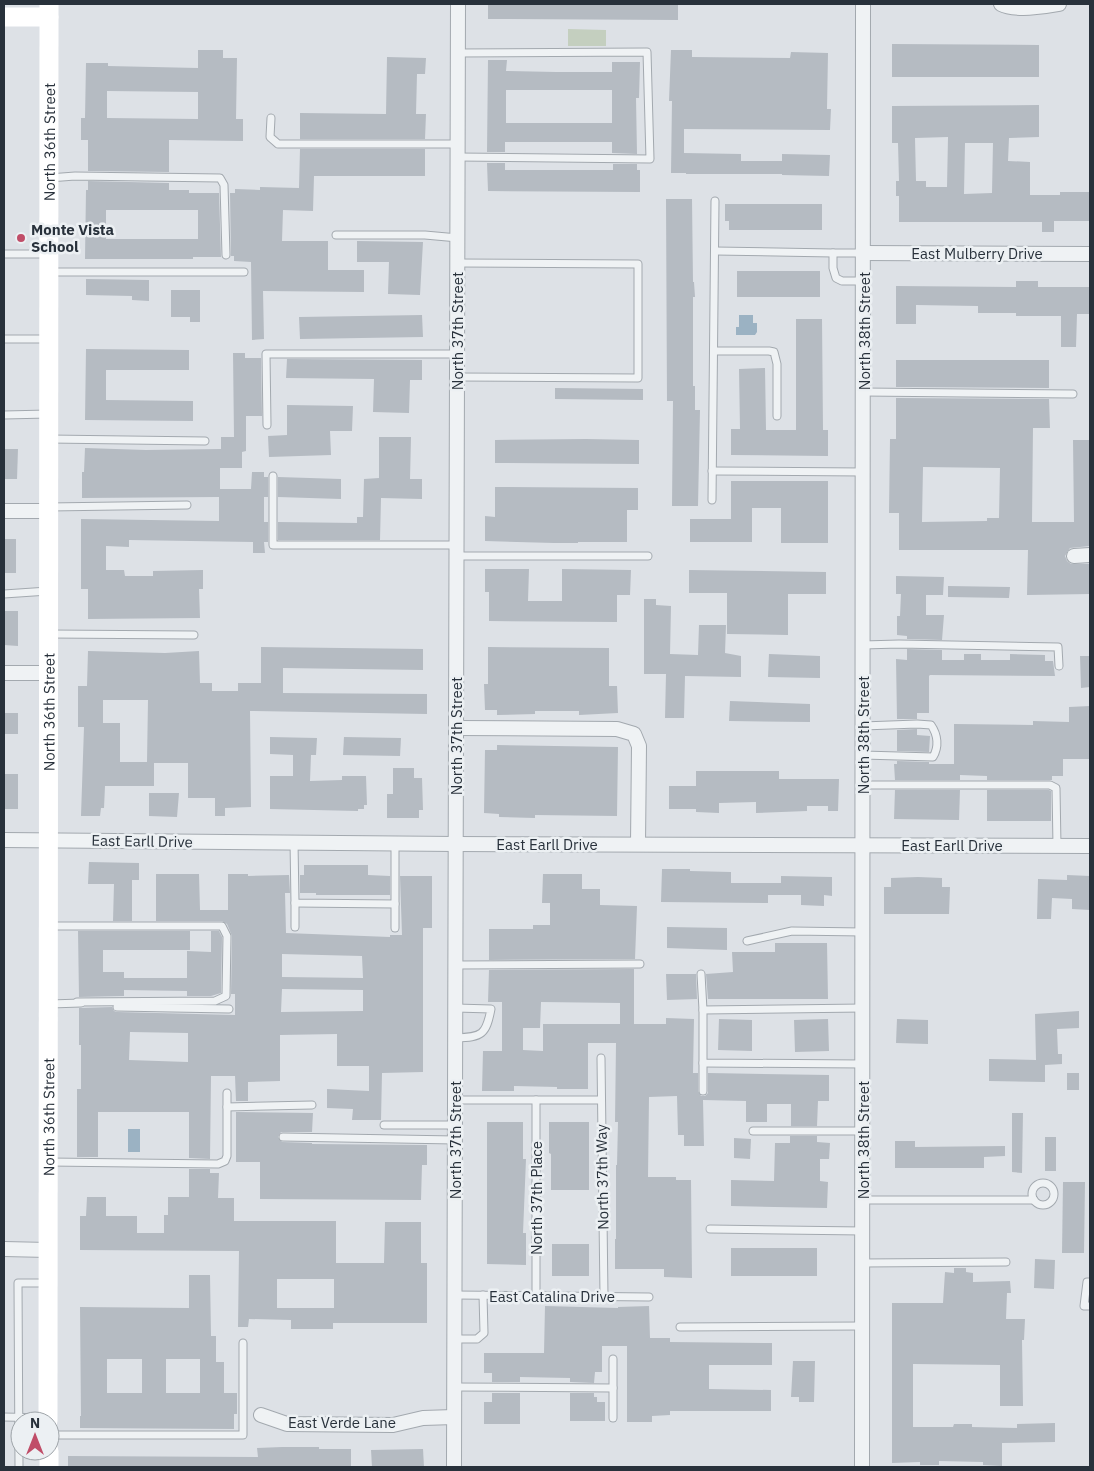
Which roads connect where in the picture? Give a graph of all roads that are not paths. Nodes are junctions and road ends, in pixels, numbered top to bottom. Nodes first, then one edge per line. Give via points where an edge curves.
1 (458, 4) edge
2 (863, 4) edge
3 (872, 4) edge
4 (1001, 4) edge
5 (1059, 4) edge
6 (1044, 5) edge
7 (49, 10) edge
8 (4, 16) edge
9 (458, 53) junction
10 (271, 118) dead end
11 (458, 150) junction
12 (49, 178) junction
13 (715, 201) dead end
14 (336, 235) dead end
15 (458, 238) junction
16 (715, 251) junction
17 (833, 252) junction
18 (864, 253) junction
19 (4, 254) edge
20 (1090, 254) edge
21 (226, 255) dead end
22 (49, 263) junction
23 (457, 263) junction
24 (244, 272) dead end
25 (864, 281) junction
26 (4, 339) edge
27 (49, 339) junction
28 (714, 351) junction
29 (457, 354) junction
30 (457, 377) junction
31 (864, 392) junction
32 (1073, 394) dead end
33 (49, 414) junction
34 (4, 415) edge
35 (778, 416) dead end
36 (267, 425) dead end
37 (49, 439) junction
38 (206, 440) dead end
39 (712, 471) junction
40 (864, 472) junction
41 (273, 476) dead end
42 (712, 500) dead end
43 (187, 504) dead end
44 (48, 509) junction
45 (4, 511) edge
46 (457, 551) junction
47 (1090, 555) edge
48 (648, 556) dead end
49 (1074, 556) dead end
50 (48, 591) junction
51 (4, 594) edge
52 (48, 634) junction
53 (194, 635) dead end
54 (863, 646) junction
55 (1058, 666) dead end
56 (4, 673) edge
57 (48, 673) junction
58 (863, 726) junction
59 (456, 728) junction
60 (863, 755) junction
61 (863, 785) junction
62 (4, 840) edge
63 (48, 840) junction
64 (294, 842) junction
65 (395, 843) junction
66 (456, 844) junction
67 (638, 844) junction
68 (863, 844) junction
69 (1057, 846) junction
70 (1090, 846) edge
71 (295, 903) junction
72 (395, 904) junction
73 (48, 926) junction
74 (295, 927) dead end
75 (395, 928) dead end
76 (863, 932) junction
77 (747, 940) dead end
78 (640, 964) dead end
79 (456, 965) junction
80 (701, 974) dead end
81 (77, 1002) junction
82 (48, 1004) junction
83 (456, 1008) junction
84 (863, 1008) junction
85 (229, 1009) dead end
86 (702, 1010) junction
87 (456, 1038) junction
88 (601, 1058) dead end
89 (702, 1063) junction
90 (863, 1064) junction
91 (702, 1092) dead end
92 (227, 1093) dead end
93 (455, 1100) junction
94 (536, 1100) junction
95 (601, 1100) junction
96 (312, 1105) dead end
97 (227, 1107) junction
98 (384, 1125) dead end
99 (455, 1125) junction
100 (863, 1130) junction
101 (753, 1131) dead end
102 (283, 1137) dead end
103 (455, 1140) junction
104 (48, 1162) junction
105 (863, 1200) junction
106 (1034, 1200) dead end
107 (710, 1229) dead end
108 (863, 1231) junction
109 (4, 1249) edge
110 (48, 1250) junction
111 (863, 1262) junction
112 (1006, 1262) dead end
113 (1090, 1282) edge
114 (48, 1283) junction
115 (455, 1295) junction
116 (483, 1295) junction
117 (536, 1296) junction
118 (604, 1296) junction
119 (648, 1297) dead end
120 (1090, 1306) edge
121 (862, 1326) junction
122 (680, 1327) dead end
123 (455, 1339) junction
124 (243, 1343) dead end
125 (613, 1359) dead end
126 (454, 1387) junction
127 (613, 1388) junction
128 (19, 1411) edge
129 (49, 1411) edge
130 (261, 1415) dead end
131 (454, 1417) junction
132 (613, 1418) dead end
133 (60, 1426) edge
134 (454, 1467) edge
135 (862, 1467) edge

1 - 9 street, North 37th Street
2 - 3 street
2 - 18 street, North 38th Street
4 - 6 street via 1006,7
5 - 6 street
7 - 8 main road
7 - 12 main road, North 36th Street
9 - 11 street, North 37th Street
9 - 11 lane via 647,52 650,159
10 - 11 lane via 270,138 278,144
11 - 15 street, North 37th Street
12 - 21 lane via 220,178 224,185
12 - 22 main road, North 36th Street
13 - 16 lane
14 - 15 lane
15 - 23 street, North 37th Street
16 - 17 lane
16 - 28 lane
17 - 18 lane
17 - 25 lane via 836,278
18 - 20 street, East Mulberry Drive
18 - 25 street, North 38th Street
19 - 22 lane
22 - 24 lane
22 - 27 main road, North 36th Street
23 - 29 street, North 37th Street
23 - 30 lane via 638,264 638,378
25 - 31 street, North 38th Street
26 - 27 lane
27 - 33 main road, North 36th Street
28 - 35 lane via 774,352
28 - 39 lane
29 - 30 street, North 37th Street
29 - 36 lane via 266,354
30 - 46 street, North 37th Street
31 - 32 lane
31 - 40 street, North 38th Street
33 - 34 lane
33 - 37 main road, North 36th Street
37 - 38 lane
37 - 44 main road, North 36th Street
39 - 40 lane
39 - 42 lane
40 - 54 street, North 38th Street
41 - 46 lane via 273,545
43 - 44 lane
44 - 45 street
44 - 50 main road, North 36th Street
46 - 48 lane
46 - 59 street, North 37th Street
47 - 49 street
50 - 51 lane
50 - 52 main road, North 36th Street
52 - 53 lane
52 - 57 main road, North 36th Street
54 - 55 lane via 1058,647
54 - 58 street, North 38th Street
56 - 57 street
57 - 63 main road, North 36th Street
58 - 60 street, North 38th Street
58 - 60 lane via 931,725 936,733 936,751 933,757
59 - 66 street, North 37th Street
59 - 67 street via 617,729 634,734 639,746
60 - 61 street, North 38th Street
61 - 68 street, North 38th Street
61 - 69 lane via 1050,785 1056,788
62 - 63 street, East Earll Drive
63 - 64 street, East Earll Drive
63 - 73 main road, North 36th Street
64 - 65 street, East Earll Drive
64 - 71 lane
65 - 66 street, East Earll Drive
65 - 72 lane
66 - 67 street, East Earll Drive
66 - 79 street, North 37th Street
67 - 68 street, East Earll Drive
68 - 69 street, East Earll Drive
68 - 76 street, North 38th Street
69 - 70 street, East Earll Drive
71 - 72 lane
71 - 74 lane
72 - 75 lane
73 - 81 lane via 222,926 227,936 226,996 215,1001
73 - 82 main road, North 36th Street
76 - 77 lane via 792,931
76 - 84 street, North 38th Street
78 - 79 lane
79 - 83 street, North 37th Street
80 - 86 lane
81 - 82 lane
81 - 85 lane via 94,1006
82 - 104 main road, North 36th Street
83 - 87 street, North 37th Street
83 - 87 lane via 491,1009 488,1026 483,1033 471,1038
84 - 86 lane
84 - 90 street, North 38th Street
86 - 89 lane
87 - 93 street, North 37th Street
88 - 95 lane, North 37th Way
89 - 90 lane
89 - 91 lane
90 - 100 street, North 38th Street
92 - 97 lane
93 - 94 lane
93 - 99 street, North 37th Street
94 - 95 lane
94 - 117 lane, North 37th Place
95 - 118 lane, North 37th Way
96 - 97 lane
97 - 104 lane via 227,1156 218,1164
98 - 99 lane
99 - 103 street, North 37th Street
100 - 101 lane
100 - 105 street, North 38th Street
102 - 103 lane
103 - 115 street, North 37th Street
104 - 110 main road, North 36th Street
105 - 106 lane
105 - 108 street, North 38th Street
107 - 108 lane
108 - 111 street, North 38th Street
109 - 110 street
110 - 114 main road, North 36th Street
111 - 112 lane
111 - 121 street, North 38th Street
113 - 120 lane via 1087,1282 1084,1306
114 - 128 lane via 18,1284
114 - 129 main road, North 36th Street
115 - 116 lane, East Catalina Drive
115 - 123 street, North 37th Street
116 - 117 lane, East Catalina Drive
116 - 123 lane via 484,1334 477,1339
117 - 118 lane, East Catalina Drive
118 - 119 lane, East Catalina Drive
121 - 122 lane
121 - 135 street, North 38th Street
123 - 126 street, North 37th Street
124 - 133 lane via 243,1435
125 - 127 lane
126 - 127 lane
126 - 131 street, North 37th Street
127 - 132 lane
130 - 131 street, East Verde Lane via 287,1424 392,1425 423,1418
131 - 134 street, North 37th Street

